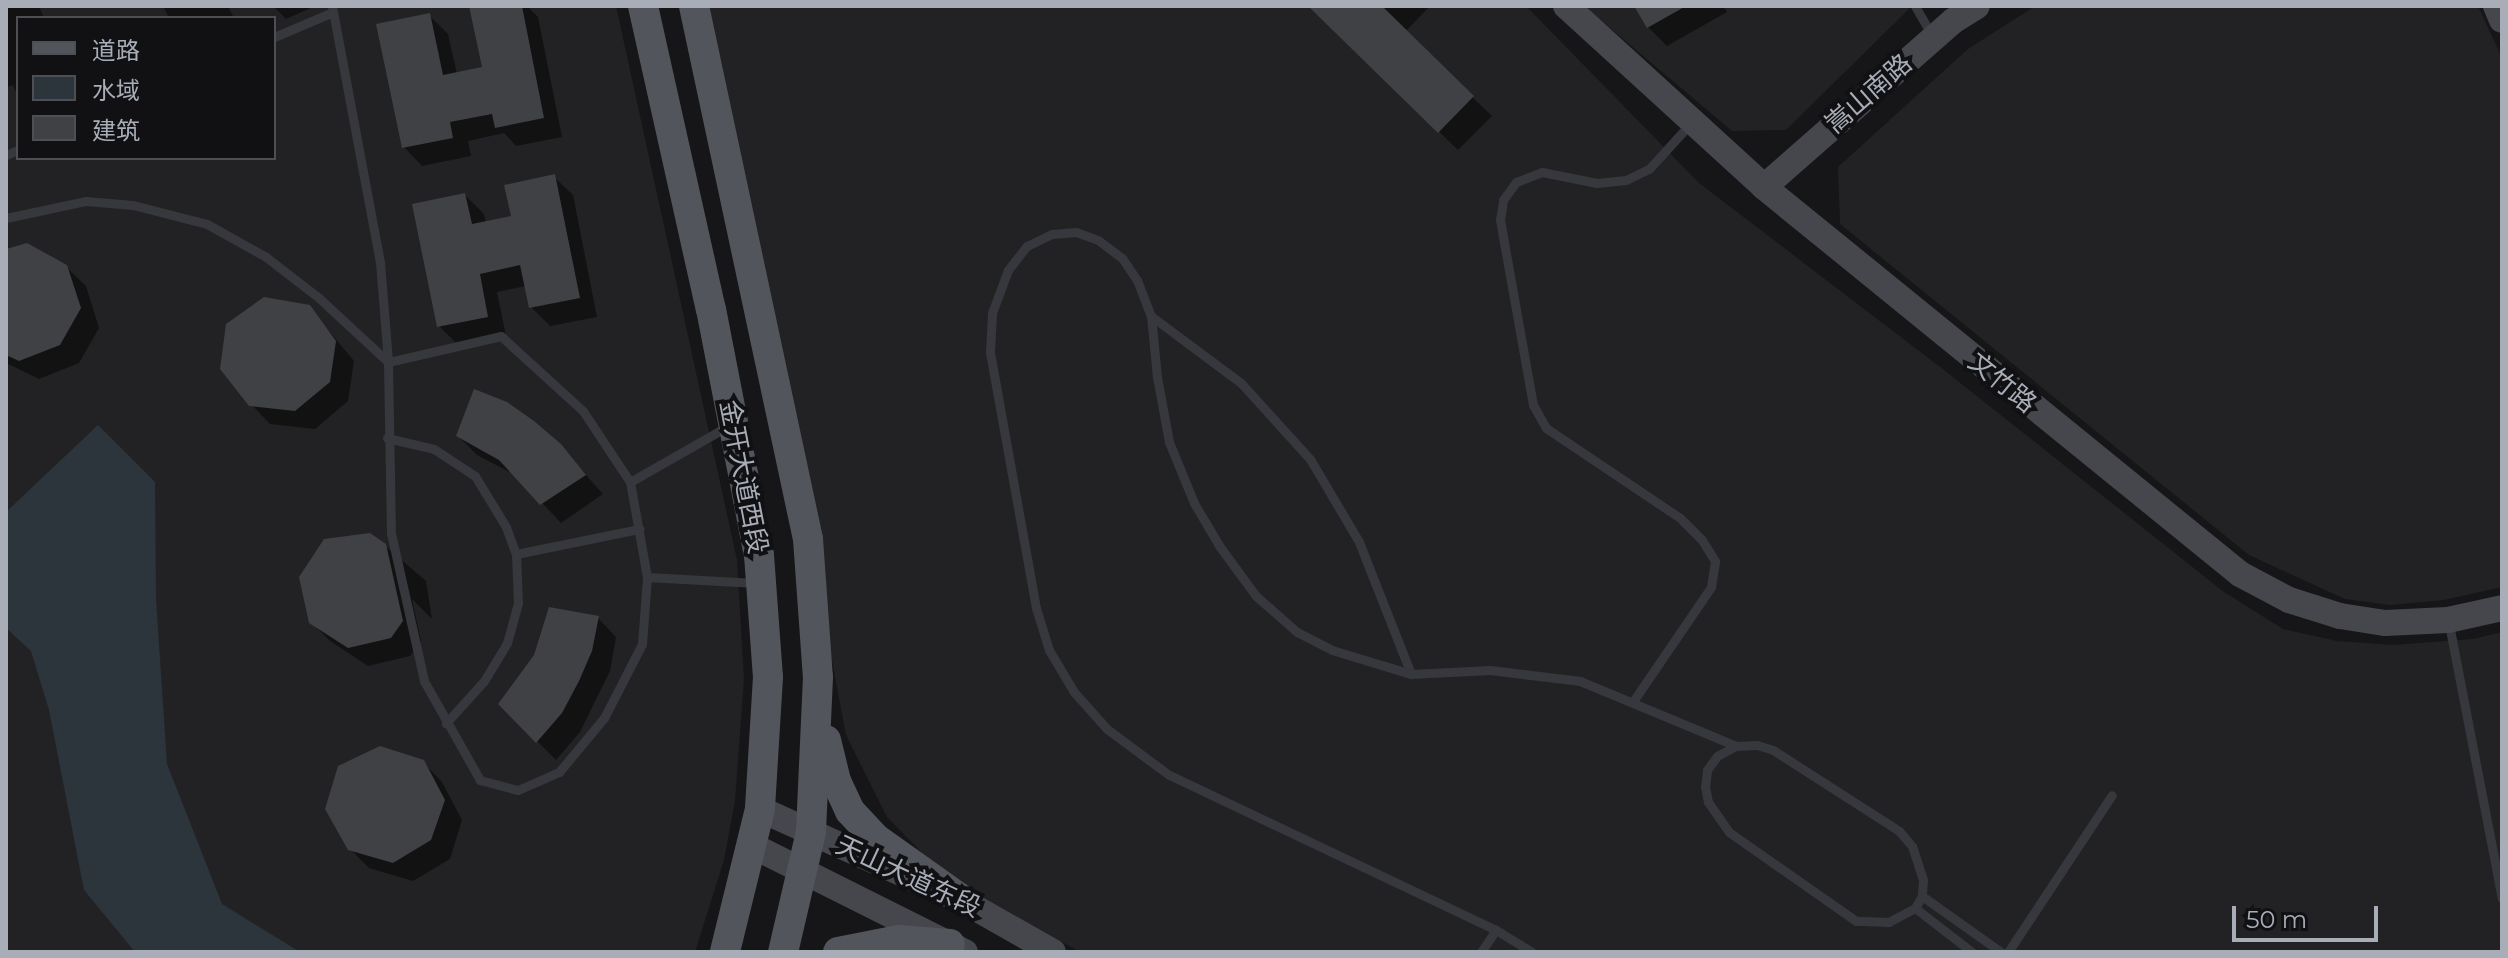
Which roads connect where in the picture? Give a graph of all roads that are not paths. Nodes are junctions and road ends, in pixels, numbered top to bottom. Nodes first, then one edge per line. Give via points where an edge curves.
1 (643, 6) edge
2 (694, 6) edge
3 (1566, 6) edge
4 (1915, 6) edge
5 (1977, 6) edge
6 (2496, 6) edge
7 (332, 9) edge
8 (2502, 20) edge
9 (276, 36) edge
10 (1934, 38) junction
11 (1693, 121) junction
12 (1764, 187) junction
13 (6, 218) edge
14 (1151, 316) junction
15 (388, 362) junction
16 (733, 423) junction
17 (387, 438) junction
18 (630, 482) junction
19 (639, 529) junction
20 (516, 554) junction
21 (647, 577) junction
22 (761, 583) junction
23 (2502, 608) edge
24 (2448, 620) junction
25 (1411, 674) junction
26 (818, 677) junction
27 (1634, 700) junction
28 (446, 723) junction
29 (1736, 746) junction
30 (2112, 795) dead end
31 (760, 809) junction
32 (811, 832) junction
33 (753, 846) junction
34 (803, 871) junction
35 (1922, 896) junction
36 (2502, 898) edge
37 (965, 902) junction
38 (1915, 908) junction
39 (1496, 930) junction
40 (958, 948) edge
41 (725, 952) edge
42 (783, 952) edge
43 (838, 952) edge
44 (1053, 952) edge
45 (1481, 952) edge
46 (1532, 952) edge
47 (1972, 952) edge
48 (2001, 952) edge
49 (2008, 952) edge

1 - 16 main road, 金开大道西段
2 - 26 main road, 金开大道西段 via 808,539
3 - 11 street, 文竹路
4 - 10 lane
5 - 10 street, 嵩山南路
6 - 8 street
7 - 9 lane
7 - 15 lane via 380,262
10 - 12 street, 嵩山南路
11 - 12 street, 文竹路
11 - 27 lane via 1649,169 1626,180 1597,183 1542,172 1516,182 1503,200 1500,220 1533,405 1546,428 1680,518 1715,561 1711,587
12 - 24 street, 文竹路 via 2240,574 2289,600 2340,616 2385,623
13 - 15 lane via 86,201 133,205 207,224 266,257
14 - 25 lane via 1241,383 1310,459 1359,542
14 - 25 lane via 1169,442 1194,503 1220,547 1256,596 1297,632 1332,650
14 - 39 lane via 1122,258 1076,232 1052,234 1027,246 1008,270 992,313 990,352 1036,608 1049,650 1074,692 1107,729 1169,775
15 - 17 lane
15 - 18 lane via 501,336 583,411
16 - 18 lane
16 - 22 main road, 金开大道西段
17 - 20 lane via 434,449 475,476
17 - 28 lane via 391,533 424,681
18 - 19 lane
19 - 20 lane
19 - 21 lane
20 - 28 lane via 518,603 507,643 484,681
21 - 22 lane
21 - 28 lane via 642,644 604,718 559,772 518,790 480,780
22 - 31 main road, 金开大道西段 via 768,677
23 - 24 street, 文竹路
24 - 36 lane
25 - 27 lane via 1490,670 1535,675 1580,681
26 - 32 main road, 金开大道西段
26 - 37 main road via 827,748 850,811 875,838
27 - 29 lane
29 - 35 lane via 1773,750 1899,831 1918,862
29 - 38 lane via 1717,756 1707,770 1705,787 1716,819 1729,832 1856,921 1889,922
30 - 49 lane
31 - 32 street, 天山大道东段
31 - 33 main road, 金开大道西段
32 - 34 main road, 金开大道西段
32 - 37 street, 天山大道东段
33 - 34 street, 天山大道东段
33 - 41 main road, 金开大道西段
34 - 40 street, 天山大道东段
34 - 42 main road, 金开大道西段
35 - 38 lane
35 - 48 lane
37 - 44 street, 天山大道东段
38 - 47 lane
39 - 45 lane
39 - 46 lane
40 - 43 main road via 899,940

